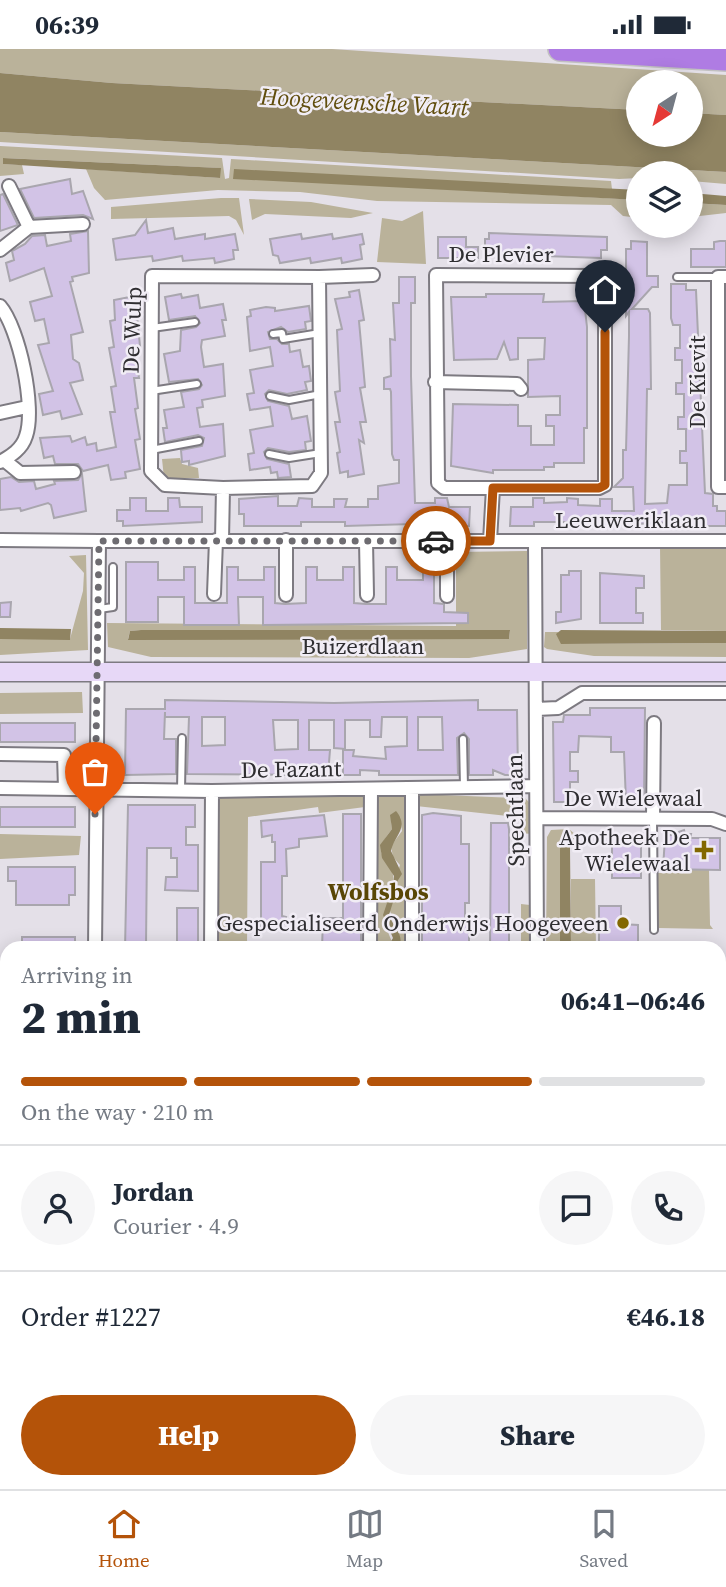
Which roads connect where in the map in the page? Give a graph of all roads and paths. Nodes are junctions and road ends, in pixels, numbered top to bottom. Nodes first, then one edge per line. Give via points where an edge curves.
1 (560, 49) edge
2 (726, 59) edge
3 (9, 186) dead end
4 (83, 224) dead end
5 (29, 227) junction
6 (0, 250) edge
7 (373, 275) dead end
8 (319, 277) junction
9 (677, 277) dead end
10 (722, 277) edge
11 (0, 306) edge
12 (195, 322) dead end
13 (152, 328) junction
14 (320, 333) junction
15 (273, 334) dead end
16 (435, 381) junction
17 (197, 383) dead end
18 (521, 389) dead end
19 (151, 391) junction
20 (320, 394) junction
21 (270, 396) dead end
22 (27, 407) junction
23 (0, 413) edge
24 (199, 441) dead end
25 (151, 450) junction
26 (321, 453) junction
27 (269, 454) dead end
28 (2, 461) edge
29 (74, 472) dead end
30 (726, 487) edge
31 (223, 488) junction
32 (493, 488) junction
33 (0, 540) edge
34 (219, 540) junction
35 (99, 541) junction
36 (286, 541) junction
37 (366, 541) junction
38 (447, 541) junction
39 (490, 541) junction
40 (535, 541) junction
41 (726, 541) edge
42 (113, 567) dead end
43 (214, 594) dead end
44 (286, 595) dead end
45 (367, 595) dead end
46 (447, 596) dead end
47 (99, 609) junction
48 (536, 670) junction
49 (98, 671) junction
50 (0, 672) edge
51 (726, 672) edge
52 (726, 694) edge
53 (536, 709) junction
54 (654, 723) dead end
55 (183, 738) dead end
56 (463, 739) dead end
57 (0, 754) edge
58 (535, 786) junction
59 (464, 787) junction
60 (0, 788) edge
61 (65, 788) junction
62 (95, 788) junction
63 (412, 788) junction
64 (371, 789) junction
65 (181, 790) junction
66 (212, 791) junction
67 (538, 818) junction
68 (653, 818) junction
69 (726, 824) edge
70 (654, 930) dead end
71 (95, 941) edge
72 (211, 941) edge
73 (370, 941) edge
74 (411, 941) edge
75 (537, 941) edge

1 - 2 highway
3 - 5 street
4 - 5 street
5 - 6 street
7 - 8 street, De Wulp
8 - 13 street, De Wulp via 152,276
8 - 14 street, De Wulp
9 - 10 lane
10 - 30 street, De Kievit via 718,487
11 - 22 street via 19,339
12 - 13 lane
13 - 19 street, De Wulp
14 - 15 lane via 283,339 282,333
14 - 20 street, De Wulp
16 - 18 street via 500,382
16 - 32 street, De Plevier via 438,483 444,488
16 - 32 street, De Plevier via 436,275 596,276 605,281 605,485
17 - 19 lane
19 - 25 street, De Wulp
20 - 21 lane via 289,400
20 - 26 street, De Wulp
22 - 23 street
22 - 28 street via 25,440
24 - 25 lane
25 - 31 street, De Wulp via 151,471 164,485
26 - 27 lane
26 - 31 street, De Wulp via 321,473 312,486
28 - 29 street via 20,473
31 - 34 street
32 - 39 street
33 - 35 street, Leeuweriklaan
34 - 35 street, Leeuweriklaan
34 - 36 street, Leeuweriklaan
34 - 43 street
35 - 47 street
36 - 37 street, Leeuweriklaan
36 - 44 street
37 - 38 street, Leeuweriklaan
37 - 45 street
38 - 39 street, Leeuweriklaan
38 - 46 street
39 - 40 street, Leeuweriklaan
40 - 41 street, Leeuweriklaan
40 - 48 street, Leeuweriklaan
42 - 47 lane via 113,607
47 - 49 street
48 - 49 street, Buizerdlaan
48 - 51 street, Buizerdlaan
48 - 53 street, Spechtlaan
49 - 50 street, Buizerdlaan
49 - 62 street
52 - 53 street via 582,693 558,708
53 - 58 street, Spechtlaan
54 - 68 street
55 - 65 lane
56 - 59 lane
57 - 61 street via 64,755
58 - 59 street, De Fazant
58 - 67 street, Spechtlaan
59 - 63 street, De Fazant
60 - 61 street, De Fazant
61 - 62 street, De Fazant
62 - 65 street, De Fazant
62 - 71 street
63 - 64 street, De Fazant
63 - 74 street
64 - 66 street, De Fazant
64 - 73 street, De Fazant
65 - 66 street, De Fazant
66 - 72 street, De Fazant
67 - 68 street, De Wielewaal
67 - 75 street, Spechtlaan
68 - 69 street, De Wielewaal via 712,818
68 - 70 lane

